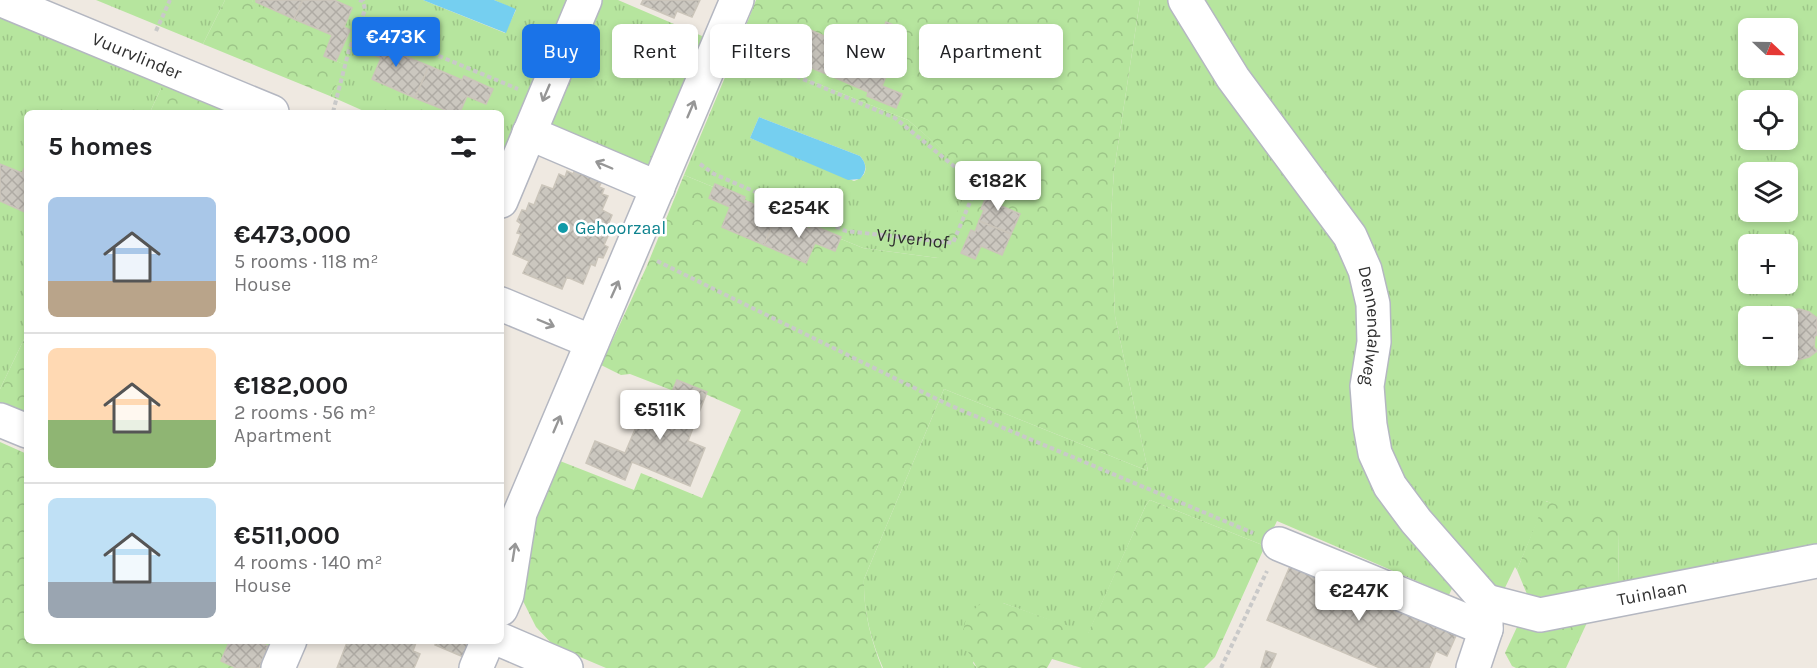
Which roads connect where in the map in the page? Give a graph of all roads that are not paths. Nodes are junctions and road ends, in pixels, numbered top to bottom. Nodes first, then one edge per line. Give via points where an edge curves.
1 (2, 0) edge
2 (585, 0) edge
3 (737, 0) edge
4 (1185, 0) edge
5 (267, 110) edge
6 (529, 133) junction
7 (658, 188) junction
8 (504, 194) edge
9 (504, 305) edge
10 (592, 342) junction
11 (0, 420) edge
12 (24, 430) edge
13 (1279, 544) road end
14 (1817, 561) edge
15 (504, 602) edge
16 (1486, 615) junction
17 (504, 641) edge
18 (288, 644) edge
19 (486, 644) edge
20 (278, 668) edge
21 (476, 668) edge
22 (566, 668) edge
23 (1473, 668) edge

1 - 5 lane, Vuurvlinder
2 -> 6 lane
7 -> 3 lane
4 - 16 lane, Dennendalweg via 1233,78 1350,236 1365,270 1373,304 1374,342 1367,386 1375,453 1390,486
7 -> 6 lane
6 - 8 lane
10 -> 7 lane
9 -> 10 lane
15 -> 10 lane via 520,513
11 - 12 lane
13 - 16 lane, Tuinlaan
14 - 16 lane, Tuinlaan via 1540,615
16 - 23 lane
17 - 22 lane
18 - 20 lane
19 - 21 lane

